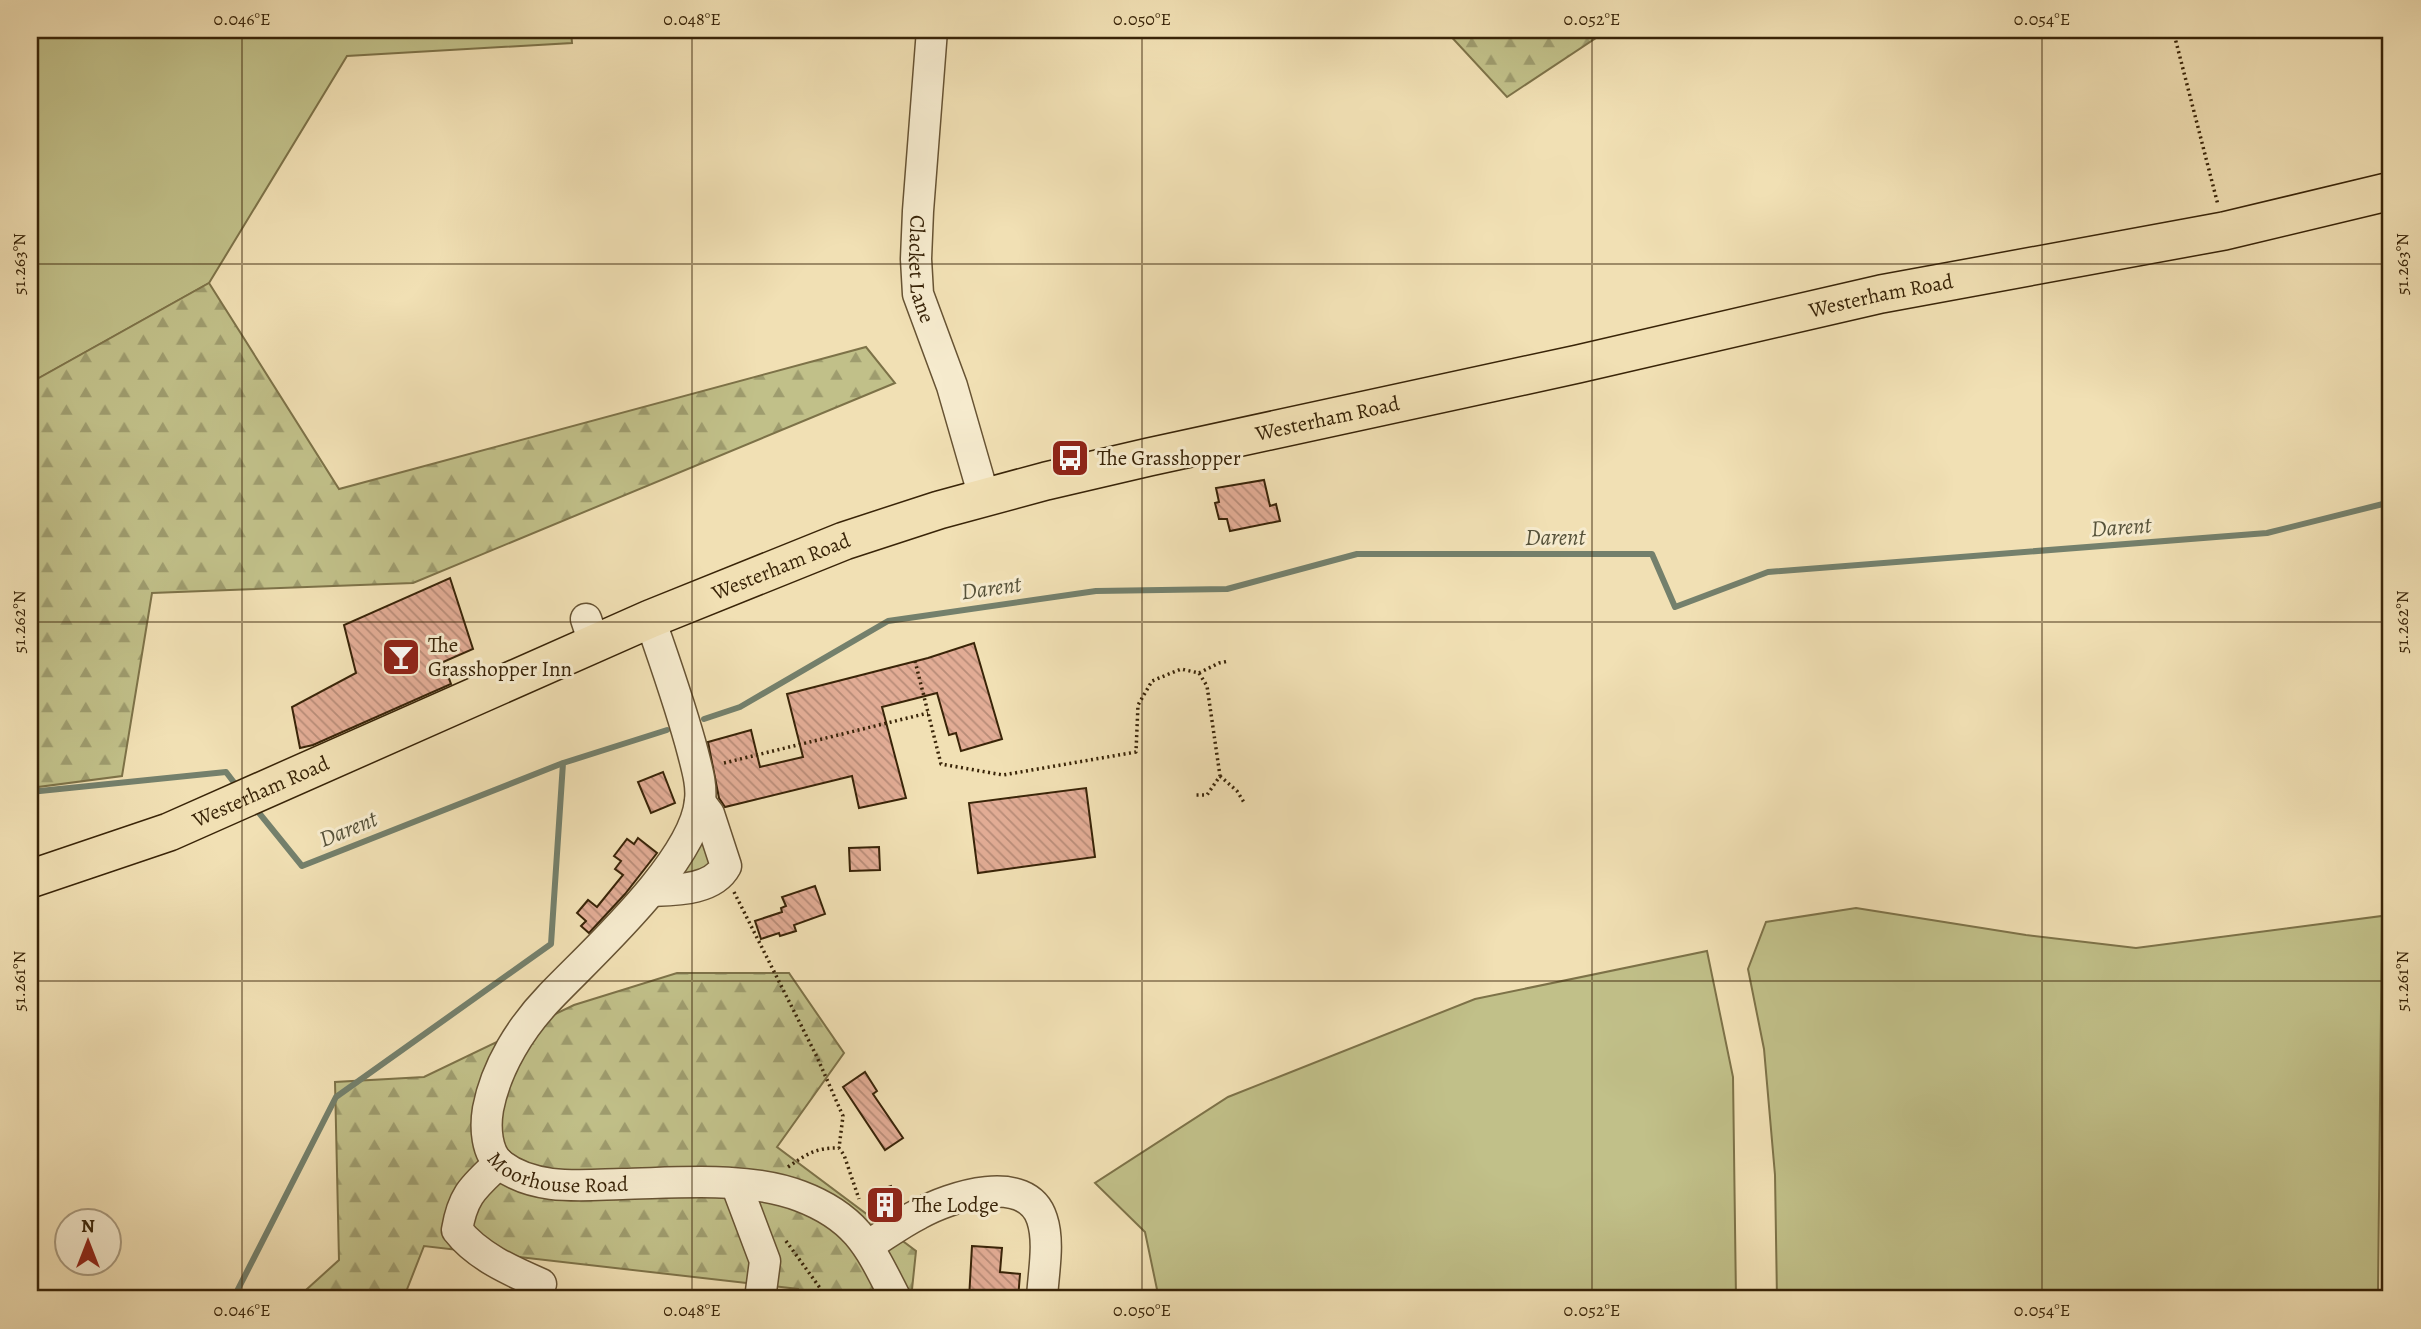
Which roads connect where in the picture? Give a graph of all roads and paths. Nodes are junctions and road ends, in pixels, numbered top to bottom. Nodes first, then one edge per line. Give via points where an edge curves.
1 (932, 30) edge
2 (2173, 30) edge
3 (2391, 191) edge
4 (2224, 231) junction
5 (984, 497) junction
6 (650, 619) junction
7 (915, 661) dead end
8 (1229, 661) dead end
9 (1199, 673) junction
10 (928, 713) junction
11 (724, 763) dead end
12 (1220, 776) junction
13 (1196, 795) dead end
14 (700, 802) junction
15 (1245, 804) dead end
16 (722, 874) junction
17 (30, 879) edge
18 (652, 891) junction
19 (839, 1148) dead end
20 (499, 1163) junction
21 (736, 1184) junction
22 (869, 1245) junction
23 (541, 1284) dead end
24 (760, 1299) edge
25 (896, 1299) edge
26 (1042, 1299) edge

1 - 5 street, Clacket Lane via 916,281
2 - 4 path
3 - 4 main road, Westerham Road
4 - 5 main road, Westerham Road via 1881,294
5 - 6 main road, Westerham Road via 844,541
6 - 14 street, Moorhouse Road via 687,729
6 - 17 main road, Westerham Road via 590,631 248,799 113,853
7 - 10 path
8 - 9 path
9 - 10 path via 1181,669 1152,681 1138,705 1136,752 1003,775 941,764
9 - 12 path via 1207,686
10 - 11 path
12 - 13 path via 1207,795
12 - 15 path
14 - 16 street via 709,814 726,866
14 - 18 street, Moorhouse Road via 692,830
16 - 18 street via 714,881
16 - 19 path via 772,965 838,1104 843,1116
18 - 20 street, Moorhouse Road via 533,1015 507,1056 491,1093 486,1121 489,1146
20 - 21 street, Moorhouse Road via 523,1177 564,1186
20 - 23 street via 470,1191 457,1230 499,1263
21 - 22 street, Moorhouse Road via 800,1196 854,1227
21 - 24 street via 765,1261
22 - 25 street, Moorhouse Road
22 - 26 street via 920,1213 965,1196 998,1190 1013,1193 1026,1198 1042,1217

